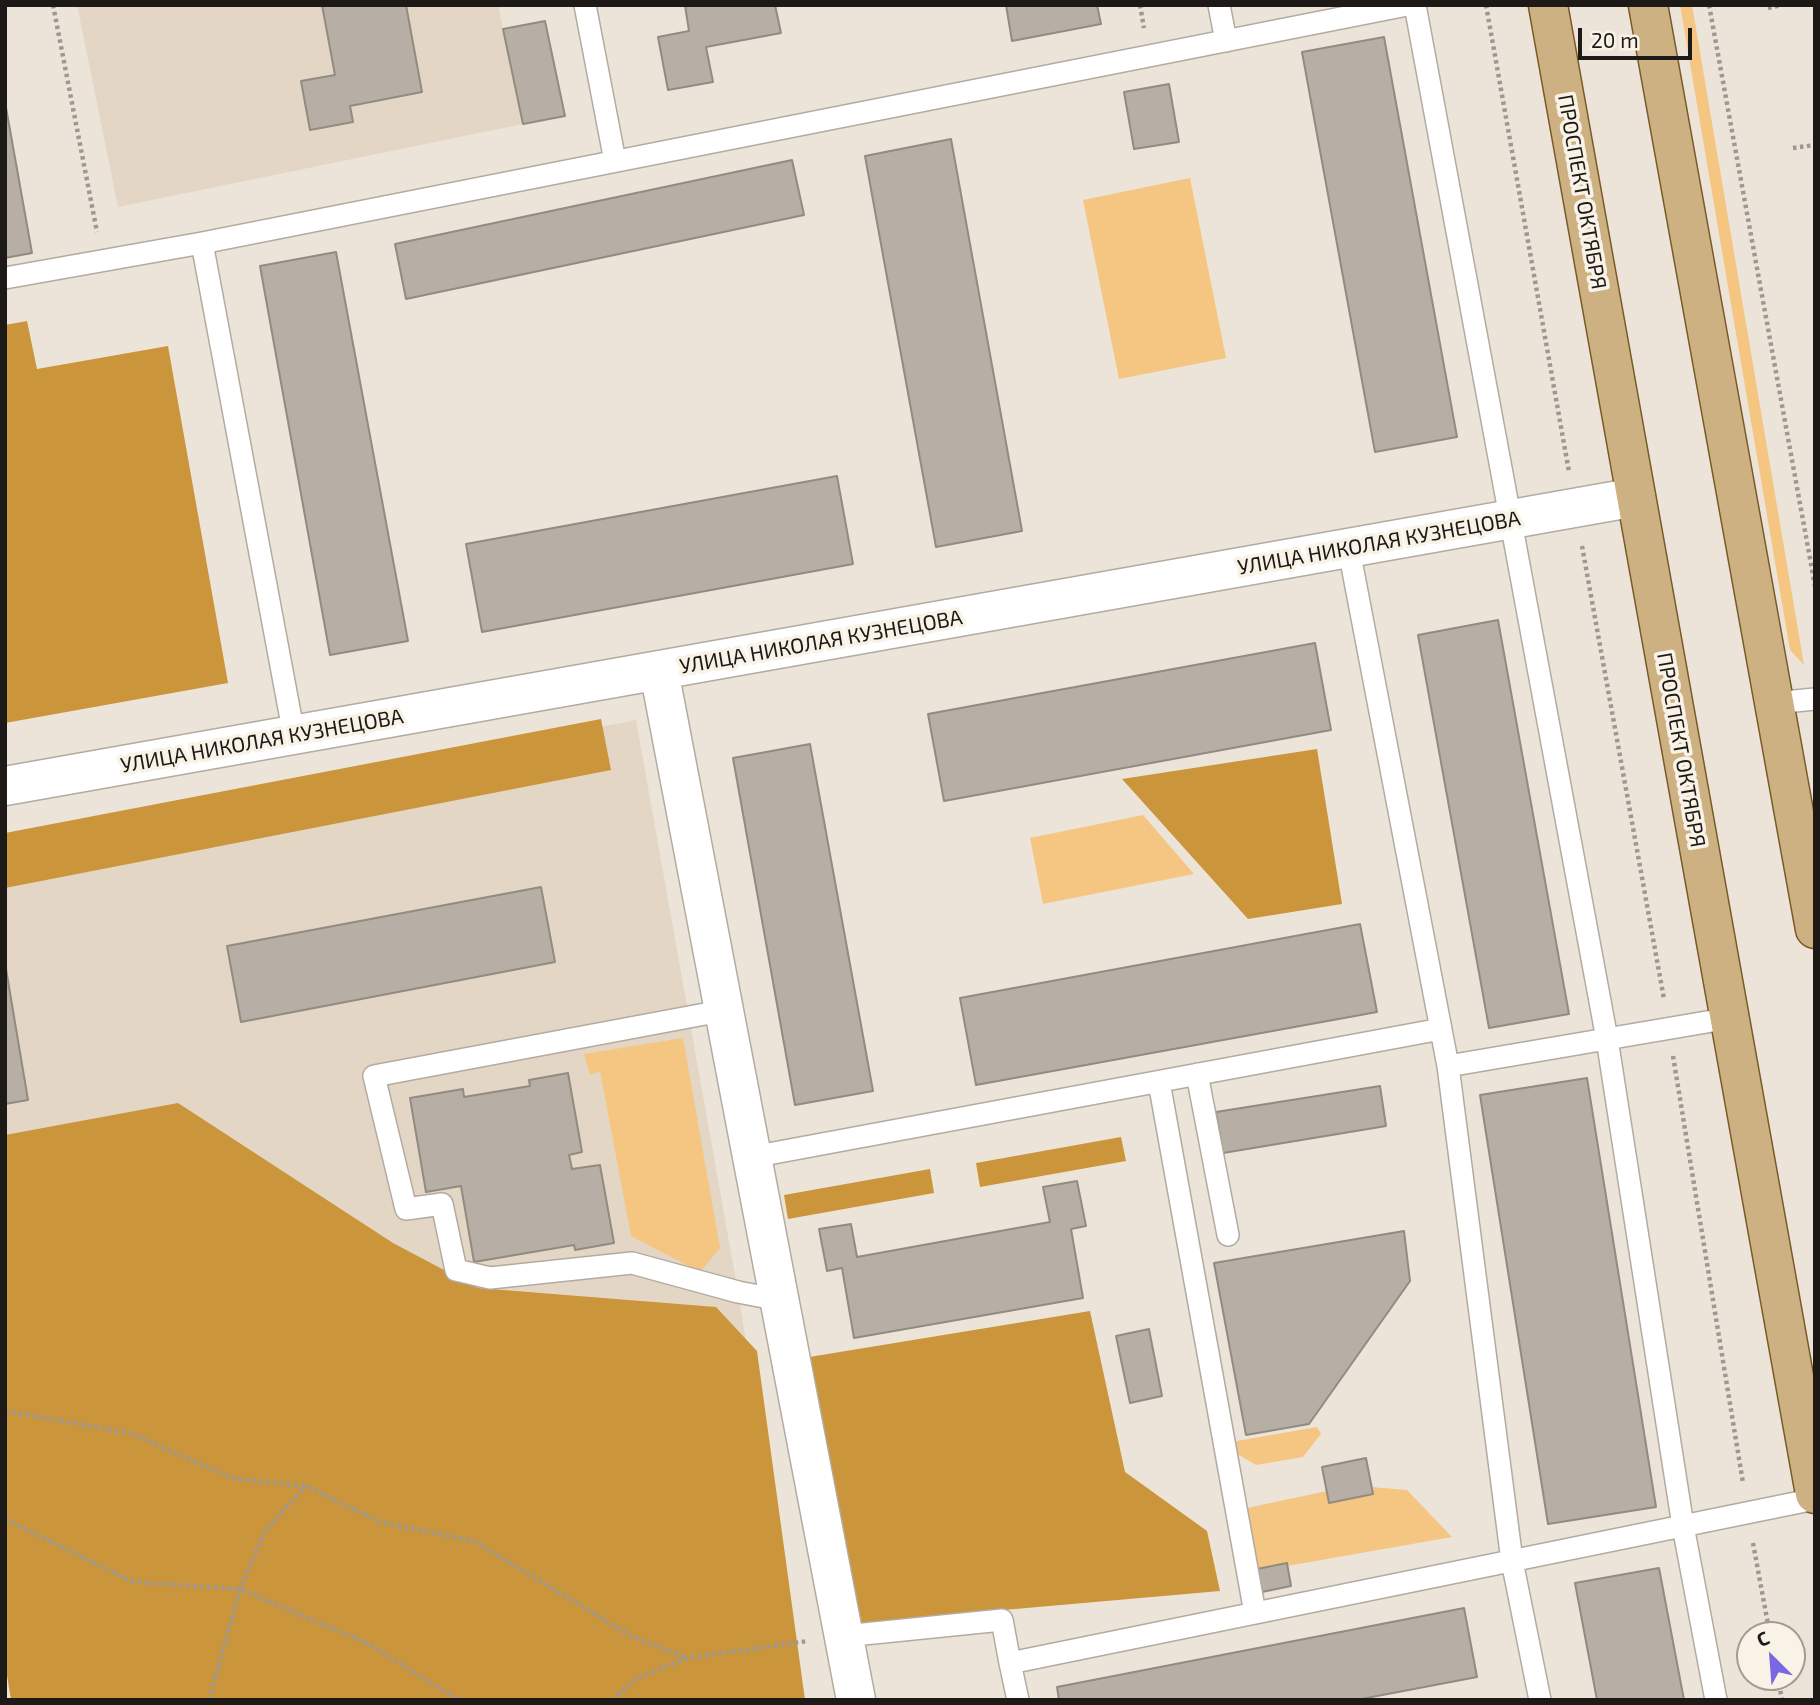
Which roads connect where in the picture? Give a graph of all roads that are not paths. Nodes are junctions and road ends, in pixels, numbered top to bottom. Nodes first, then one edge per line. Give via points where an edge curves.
1 (585, 5) edge
2 (1219, 5) edge
3 (1407, 5) edge
4 (1415, 5) edge
5 (1548, 5) edge
6 (1648, 5) edge
7 (1226, 41) junction
8 (615, 161) junction
9 (202, 243) junction
10 (5, 278) edge
11 (1636, 497) junction
12 (1510, 521) junction
13 (1349, 550) junction
14 (659, 671) junction
15 (1815, 699) edge
16 (1774, 704) junction
17 (294, 735) junction
18 (5, 786) edge
19 (1815, 929) edge
20 (724, 1008) junction
21 (1730, 1018) junction
22 (1441, 1028) junction
23 (1607, 1039) junction
24 (1448, 1066) junction
25 (1196, 1074) junction
26 (1158, 1082) junction
27 (752, 1157) junction
28 (1228, 1235) dead end
29 (780, 1300) junction
30 (1815, 1497) edge
31 (1683, 1526) junction
32 (1512, 1561) junction
33 (1255, 1613) junction
34 (844, 1636) junction
35 (1010, 1663) junction
36 (856, 1700) edge
37 (1018, 1700) edge
38 (1540, 1700) edge
39 (1716, 1700) edge

1 - 8 lane
2 - 7 lane
3 - 7 lane
4 - 12 lane
5 - 11 main road, ПРОСПЕКТ ОКТЯБРЯ
6 - 16 main road
7 - 8 lane
8 - 9 lane
9 - 10 lane
9 - 17 lane
11 - 12 street, УЛИЦА НИКОЛАЯ КУЗНЕЦОВА
11 - 21 main road, ПРОСПЕКТ ОКТЯБРЯ
12 - 13 street, УЛИЦА НИКОЛАЯ КУЗНЕЦОВА
12 - 23 lane
13 - 14 street, УЛИЦА НИКОЛАЯ КУЗНЕЦОВА via 1065,596
13 - 22 lane
14 - 17 street, УЛИЦА НИКОЛАЯ КУЗНЕЦОВА
14 - 20 street
15 - 16 lane
16 - 19 main road
17 - 18 street, УЛИЦА НИКОЛАЯ КУЗНЕЦОВА
20 - 27 street
20 - 29 lane via 374,1076 406,1209 442,1204 456,1270 490,1278 632,1263
21 - 23 lane
21 - 30 main road, ПРОСПЕКТ ОКТЯБРЯ
22 - 24 lane
22 - 25 lane
23 - 24 lane
23 - 31 lane
24 - 32 lane
25 - 26 lane
25 - 28 lane
26 - 27 lane
26 - 33 lane
27 - 29 street
29 - 34 street
30 - 31 lane
31 - 32 lane
31 - 39 lane
32 - 33 lane
32 - 38 lane
33 - 35 lane
34 - 35 lane via 1002,1620
34 - 36 street
35 - 37 lane

